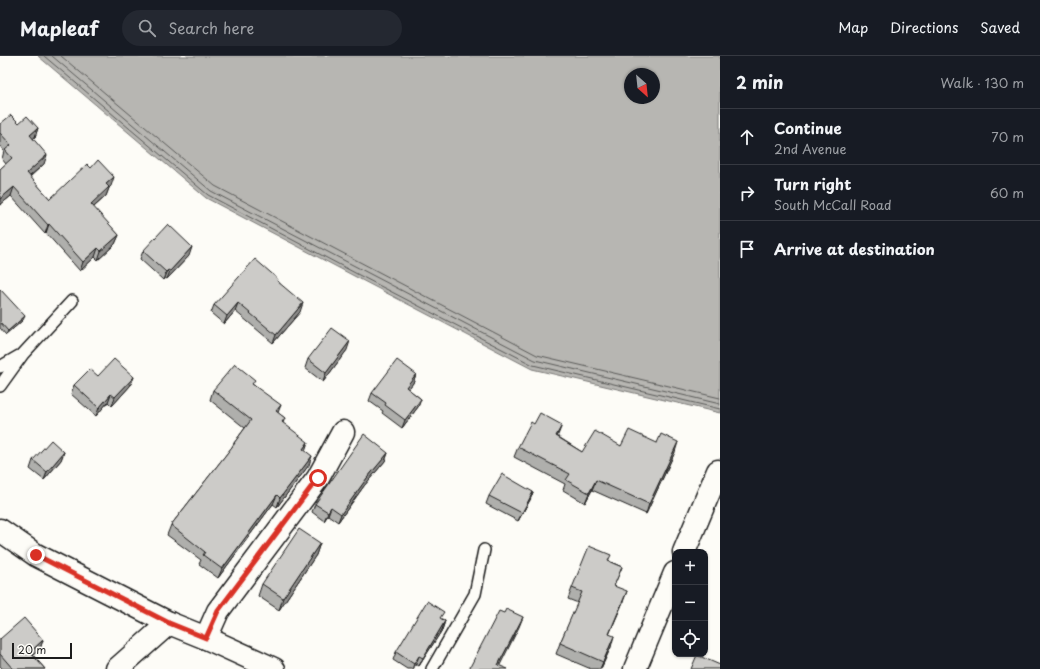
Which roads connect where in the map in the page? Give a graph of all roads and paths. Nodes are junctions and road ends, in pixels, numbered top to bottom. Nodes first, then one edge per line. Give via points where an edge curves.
1 (72, 301) dead end
2 (23, 354) junction
3 (0, 368) edge
4 (0, 386) edge
5 (343, 432) dead end
6 (718, 471) dead end
7 (0, 530) edge
8 (685, 549) edge
9 (484, 550) dead end
10 (672, 580) edge
11 (169, 623) junction
12 (206, 638) junction
13 (117, 669) edge
14 (274, 669) edge
15 (432, 669) edge
16 (635, 669) edge

1 - 2 lane
2 - 3 lane
2 - 4 lane
5 - 12 street via 318,478 218,611
6 - 8 street
7 - 11 street via 36,555
9 - 15 lane via 474,594
10 - 16 street
11 - 12 street
11 - 13 street
12 - 14 street

